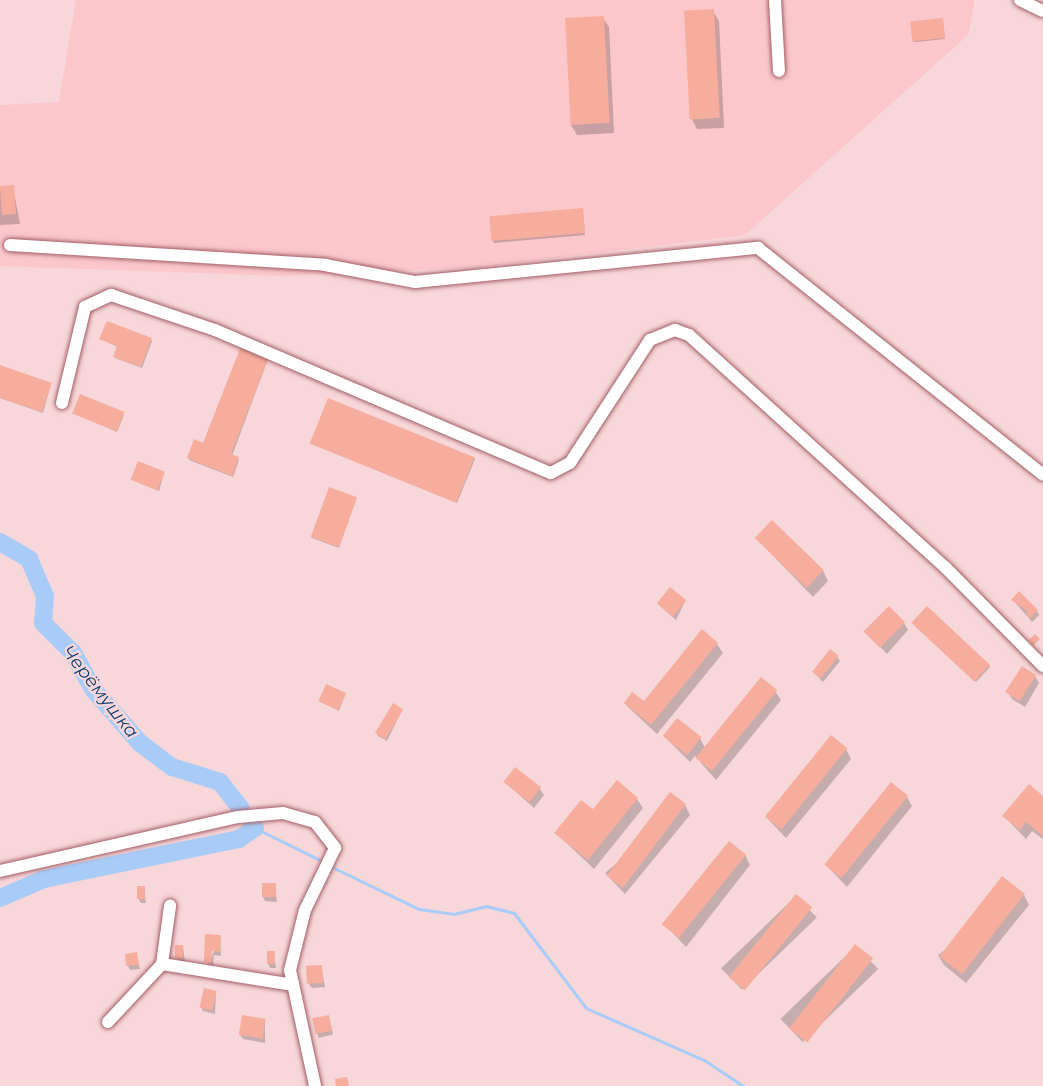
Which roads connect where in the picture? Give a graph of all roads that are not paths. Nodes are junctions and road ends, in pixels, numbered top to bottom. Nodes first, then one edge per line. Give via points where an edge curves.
1 (775, 0) edge
2 (1020, 0) edge
3 (1043, 12) edge
4 (779, 70) dead end
5 (10, 244) dead end
6 (62, 403) dead end
7 (1043, 475) edge
8 (1043, 666) edge
9 (0, 871) edge
10 (170, 906) dead end
11 (162, 964) junction
12 (294, 985) junction
13 (108, 1022) dead end
14 (315, 1086) edge

1 - 4 street
2 - 3 street
5 - 7 street via 325,265 415,282 758,248
6 - 8 street via 85,307 111,295 215,330 551,473 570,464 650,340 675,330 689,335 946,568
9 - 12 street via 238,817 283,813 315,822 335,848 304,910 290,970
10 - 11 street
11 - 12 street
11 - 13 street
12 - 14 street

